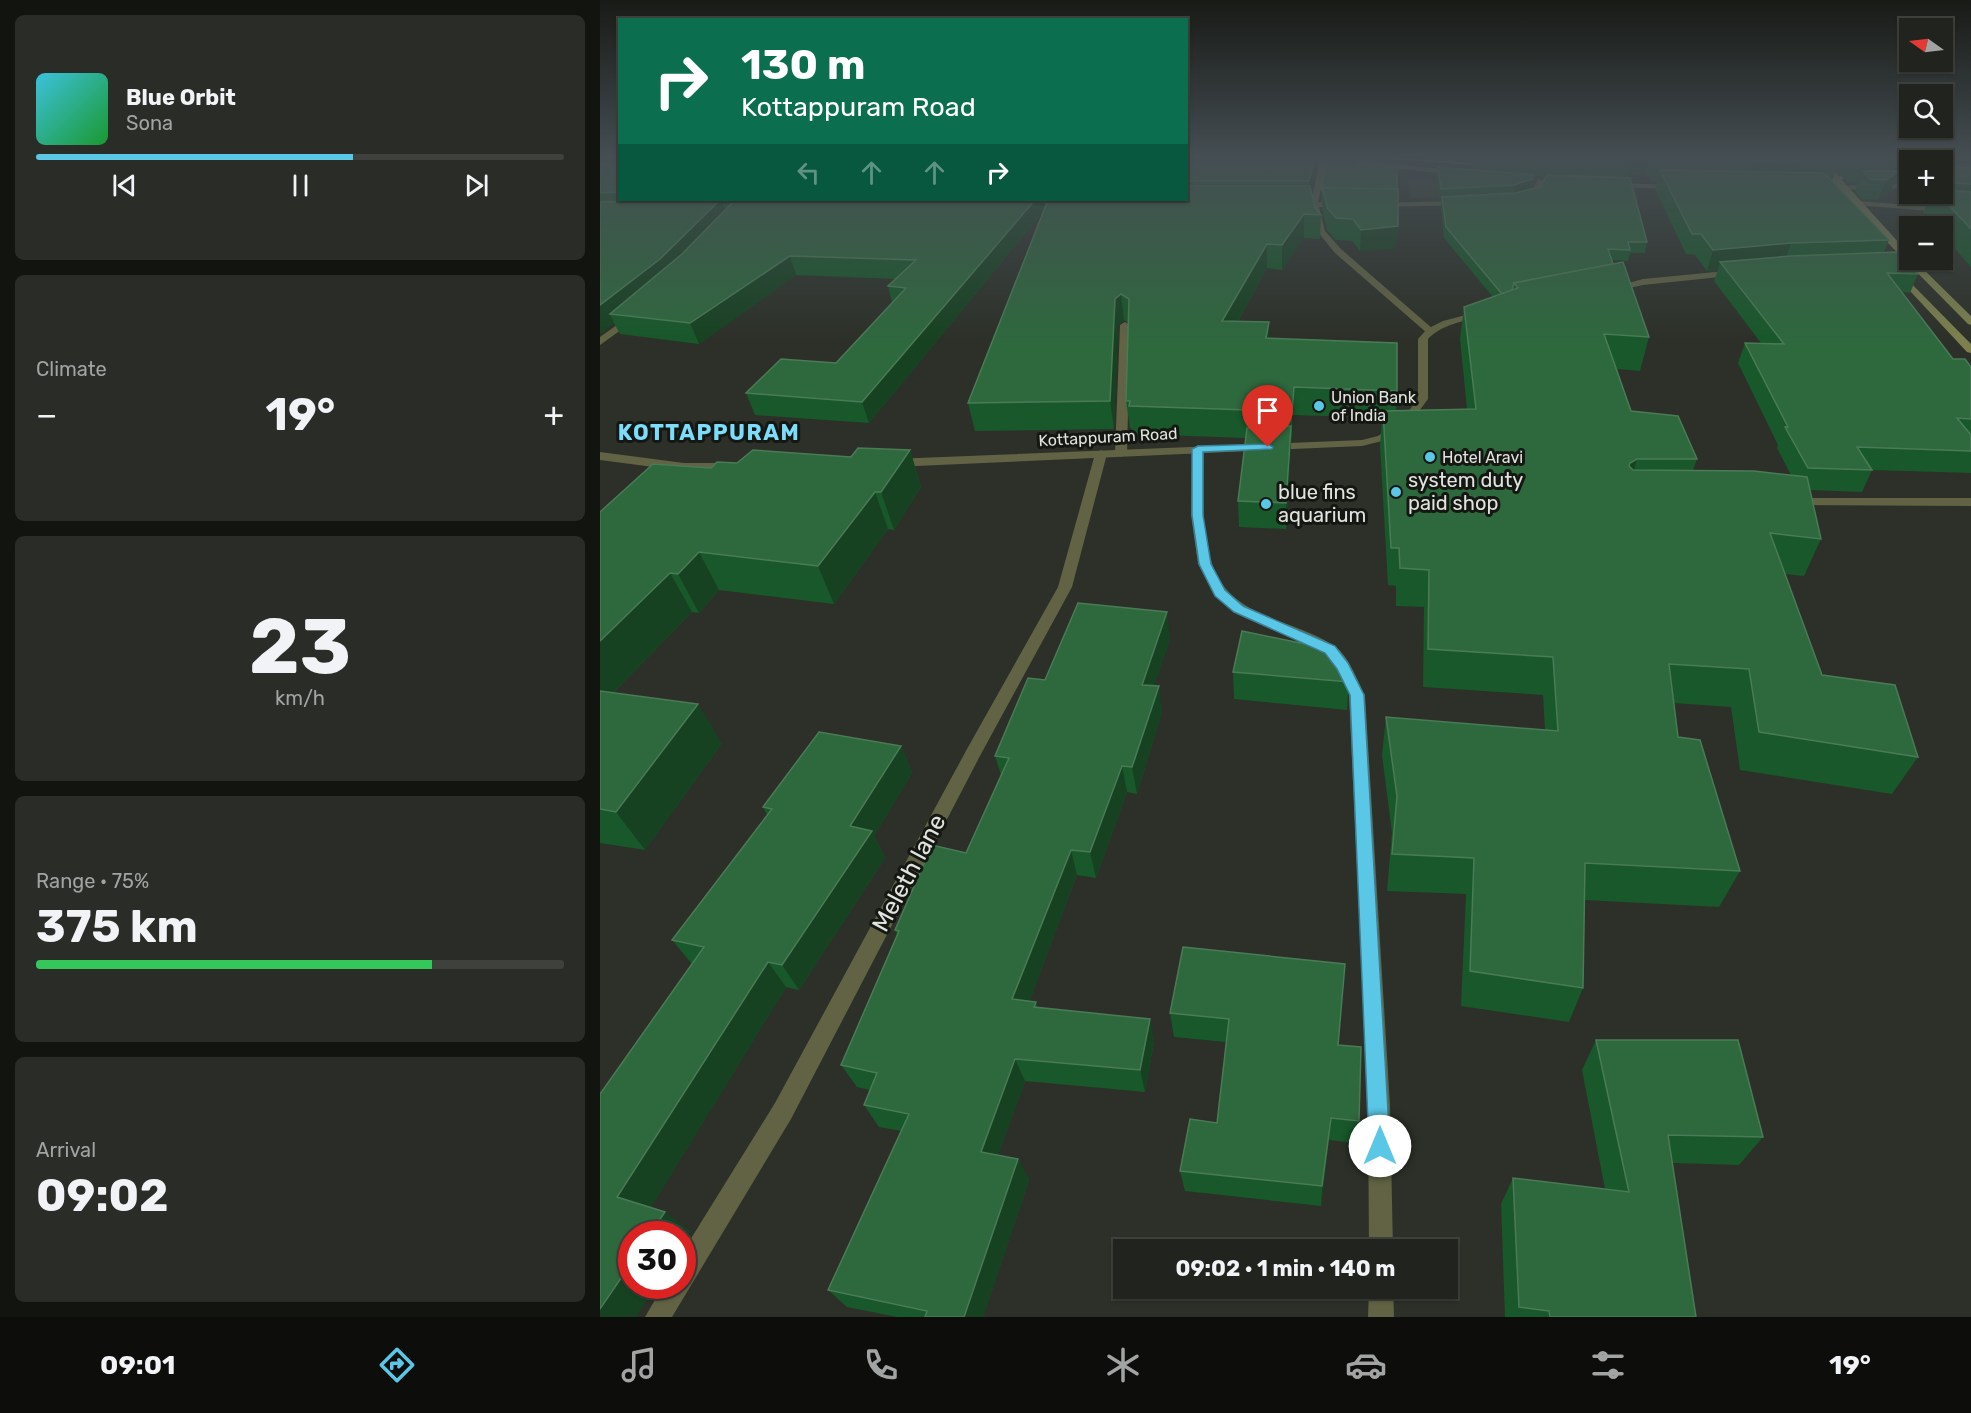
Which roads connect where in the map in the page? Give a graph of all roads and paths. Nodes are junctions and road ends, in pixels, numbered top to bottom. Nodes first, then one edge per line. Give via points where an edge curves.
1 (1318, 218) edge
2 (1872, 218) edge
3 (1899, 248) edge
4 (1891, 265) joint
5 (1899, 265) edge
6 (1919, 270) edge
7 (1752, 272) edge
8 (1599, 291) edge
9 (643, 309) edge
10 (1488, 313) edge
11 (1971, 322) edge
12 (1125, 325) dead end
13 (1430, 331) junction
14 (600, 342) edge
15 (1971, 350) edge
16 (1198, 449) junction
17 (1121, 453) junction
18 (1101, 454) junction
19 (600, 456) edge
20 (878, 464) edge
21 (739, 467) edge
22 (1781, 502) edge
23 (1971, 502) edge
24 (1381, 1239) edge
25 (696, 1254) edge
26 (669, 1299) edge
27 (1381, 1299) edge
28 (658, 1317) edge
29 (1381, 1317) edge

1 - 13 street via 1321,231 1338,251
2 - 3 main road
4 - 5 street
4 - 15 main road
6 - 11 main road
7 - 8 street via 1643,282
9 - 14 street
10 - 13 street
12 - 17 street
13 - 16 street, Kottappuram Road via 1423,339 1423,399 1404,424 1382,438 1362,443
16 - 17 street, Kottappuram Road
16 - 24 street via 1199,525 1205,564 1220,593 1238,609 1330,650 1357,695 1379,1105
17 - 18 street, Kottappuram Road
18 - 20 street, Kottappuram Road
18 - 25 street, Meleth lane via 1065,587 783,1111
19 - 21 street via 684,467
22 - 23 street
26 - 28 street
27 - 29 street

